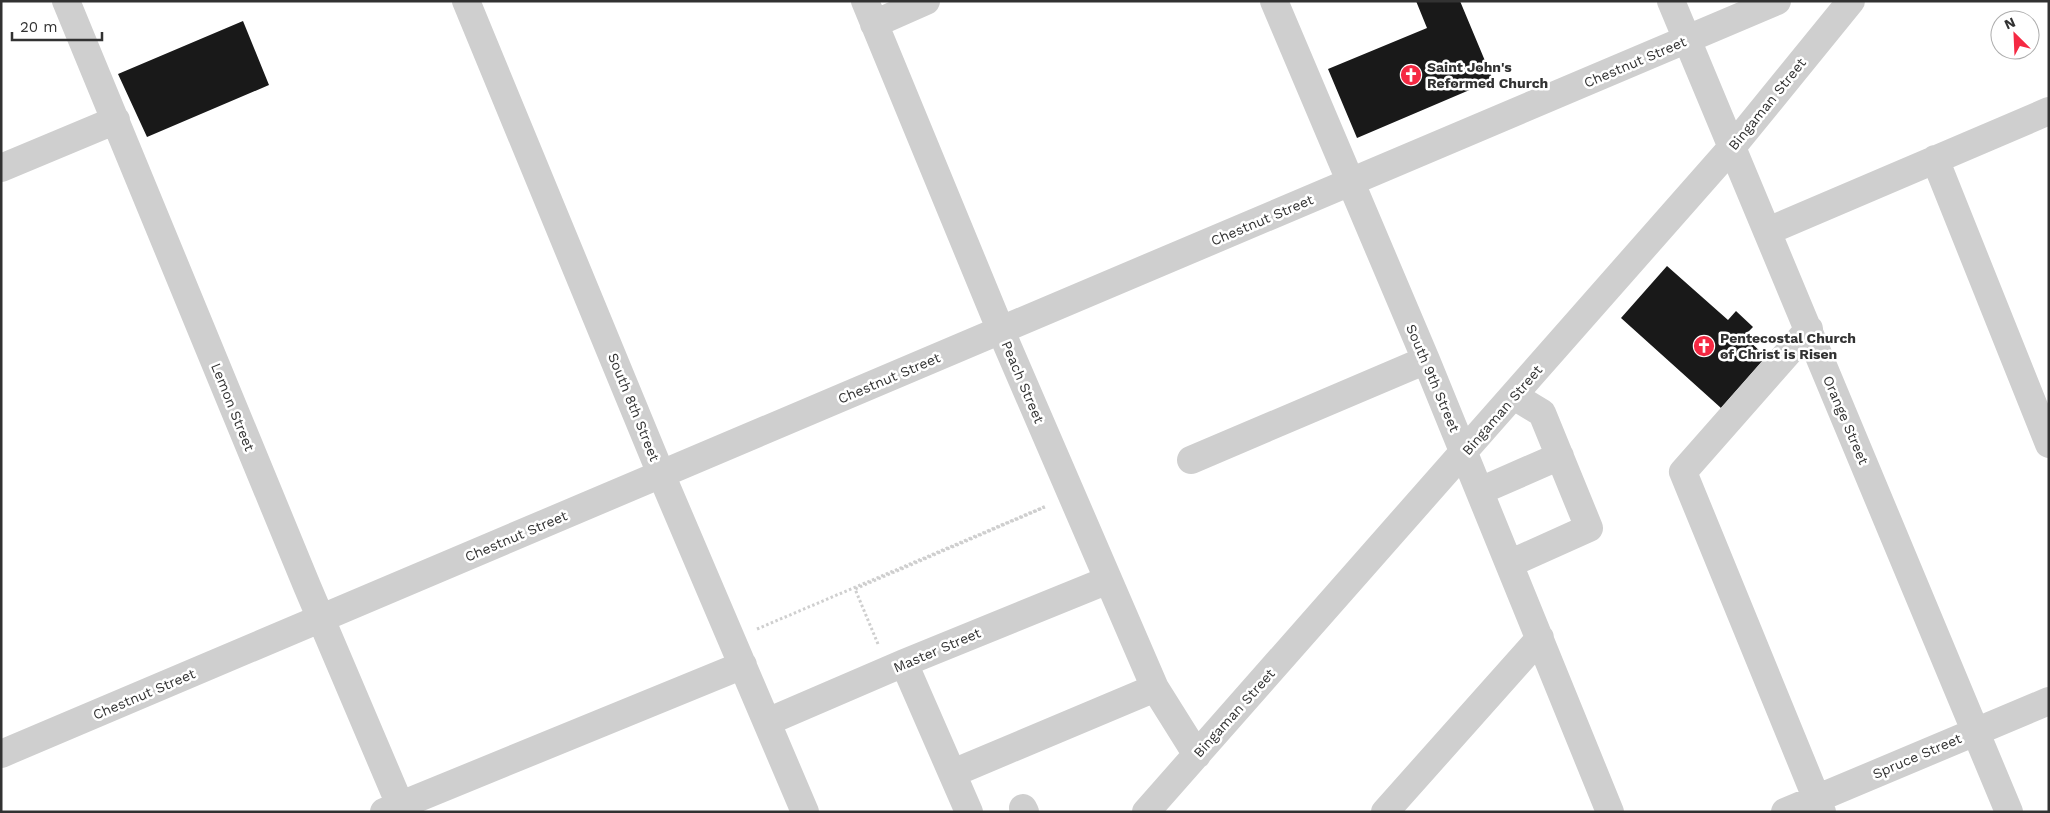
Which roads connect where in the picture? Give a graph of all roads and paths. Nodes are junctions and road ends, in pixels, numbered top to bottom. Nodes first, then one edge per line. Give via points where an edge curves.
1 (66, 1) edge
2 (466, 1) edge
3 (926, 1) edge
4 (1274, 1) edge
5 (1671, 1) edge
6 (1777, 1) edge
7 (1851, 1) edge
8 (870, 13) edge
9 (1687, 40) junction
10 (2049, 111) edge
11 (116, 120) junction
12 (1733, 146) junction
13 (1935, 159) junction
14 (1, 168) edge
15 (1349, 183) junction
16 (1768, 231) junction
17 (1809, 330) junction
18 (1001, 331) junction
19 (1426, 360) junction
20 (1514, 396) junction
21 (2049, 444) edge
22 (1464, 453) junction
23 (1560, 456) junction
24 (1191, 460) dead end
25 (661, 474) junction
26 (1480, 491) junction
27 (1072, 495) junction
28 (1509, 564) junction
29 (1108, 580) junction
30 (321, 619) junction
31 (1540, 638) junction
32 (732, 639) junction
33 (744, 665) junction
34 (896, 667) junction
35 (1155, 688) junction
36 (2049, 701) edge
37 (768, 722) junction
38 (1976, 732) junction
39 (1, 754) edge
40 (1197, 755) junction
41 (953, 773) junction
42 (1819, 805) edge
43 (396, 810) edge
44 (1387, 811) edge
45 (805, 812) edge
46 (969, 812) edge
47 (1146, 812) edge
48 (1610, 812) edge
49 (1785, 812) edge
50 (2009, 812) edge

1 - 11 street, Lemon Street
2 - 25 street, South 8th Street
3 - 8 street
4 - 15 street, South 9th Street
5 - 9 street, Orange Street
6 - 9 street, Chestnut Street
7 - 12 street, Bingaman Street
8 - 18 street, Peach Street
9 - 12 street, Orange Street
9 - 15 street, Chestnut Street
10 - 13 street
11 - 14 street
11 - 30 street, Lemon Street
12 - 16 street, Orange Street
12 - 20 street, Bingaman Street
13 - 16 street
13 - 21 street
15 - 18 street, Chestnut Street
15 - 19 street, South 9th Street
16 - 17 street, Orange Street
17 - 38 street, Orange Street
17 - 42 street via 1683,472
18 - 25 street, Chestnut Street
18 - 27 street, Peach Street
19 - 22 street, South 9th Street
19 - 24 street
20 - 22 street, Bingaman Street
20 - 23 street via 1542,413
22 - 26 street, South 9th Street
22 - 40 street, Bingaman Street
23 - 26 street
23 - 28 street via 1589,528
25 - 30 street, Chestnut Street
25 - 32 street, South 8th Street
26 - 28 street, South 9th Street
27 - 29 street, Peach Street
27 - 32 path
27 - 34 path via 855,590
28 - 31 street, South 9th Street
29 - 34 street, Master Street
29 - 35 street, Peach Street
30 - 39 street, Chestnut Street
30 - 43 street, Lemon Street
31 - 44 street
31 - 48 street, South 9th Street
32 - 33 street, South 8th Street
33 - 37 street, South 8th Street
33 - 43 street
34 - 37 street, Master Street
34 - 41 street
35 - 40 street, Peach Street
35 - 41 street
36 - 38 street, Spruce Street
37 - 45 street, South 8th Street
38 - 42 street, Spruce Street
38 - 50 street, Orange Street
40 - 47 street, Bingaman Street
41 - 46 street
42 - 49 street, Spruce Street

